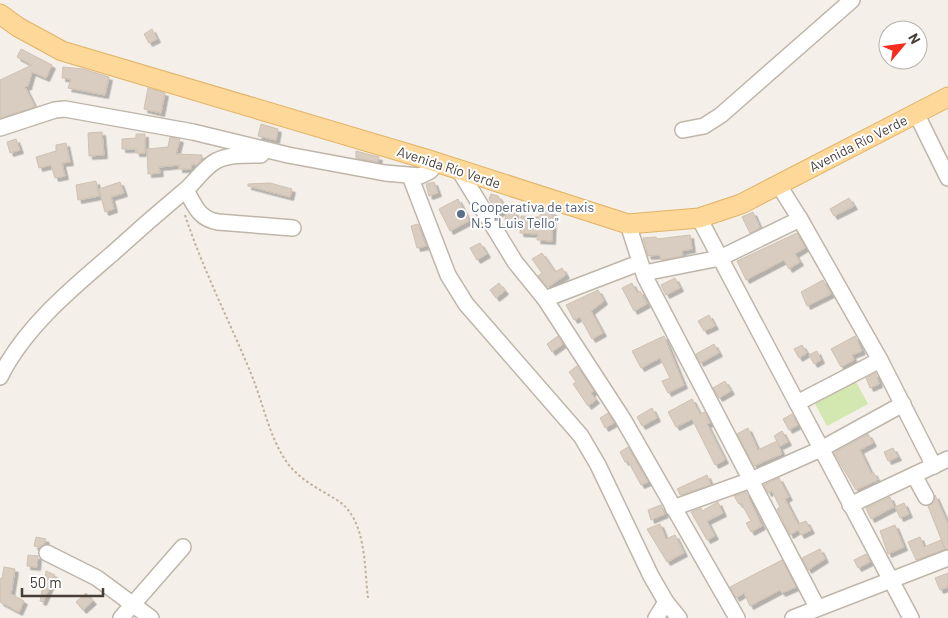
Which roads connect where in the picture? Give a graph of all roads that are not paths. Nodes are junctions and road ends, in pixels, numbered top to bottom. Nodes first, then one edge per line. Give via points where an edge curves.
1 (852, 0) edge
2 (0, 14) edge
3 (948, 97) edge
4 (916, 113) junction
5 (0, 128) edge
6 (683, 130) dead end
7 (288, 155) junction
8 (438, 162) junction
9 (459, 170) junction
10 (410, 176) junction
11 (948, 178) edge
12 (778, 184) junction
13 (182, 193) junction
14 (699, 218) junction
15 (800, 219) junction
16 (628, 224) junction
17 (292, 228) dead end
18 (720, 258) junction
19 (641, 268) junction
20 (544, 299) junction
21 (880, 360) junction
22 (0, 377) edge
23 (797, 403) junction
24 (903, 404) junction
25 (821, 449) junction
26 (948, 459) edge
27 (934, 466) junction
28 (914, 475) junction
29 (751, 480) junction
30 (926, 497) dead end
31 (850, 505) junction
32 (673, 508) junction
33 (184, 547) dead end
34 (47, 553) dead end
35 (948, 558) edge
36 (890, 580) junction
37 (666, 602) junction
38 (133, 604) junction
39 (817, 607) junction
40 (121, 618) edge
41 (151, 618) edge
42 (656, 618) edge
43 (679, 618) edge
44 (737, 618) edge
45 (793, 618) edge
46 (911, 618) edge

1 - 6 street via 721,116 704,126
2 - 8 main road, Avenida Río Verde via 62,51
3 - 4 main road, Avenida Río Verde
4 - 11 street
4 - 12 main road, Avenida Río Verde
5 - 7 street via 65,109 193,132
7 - 10 street
7 - 13 street via 242,155 219,160
8 - 9 main road, Avenida Río Verde
8 - 10 street via 425,174
9 - 16 main road, Avenida Río Verde
9 - 20 street via 515,262
10 - 37 street via 448,275 466,304 580,436
12 - 14 main road, Avenida Río Verde via 741,204
12 - 15 street
13 - 17 street via 206,219
13 - 22 street via 81,280 37,324 9,359
14 - 16 main road, Avenida Río Verde
14 - 18 street
15 - 18 street
15 - 21 street
16 - 19 street
18 - 19 street
18 - 23 street
19 - 20 street
19 - 29 street
20 - 32 street via 623,419
21 - 23 street
21 - 24 street
23 - 25 street
24 - 25 street
24 - 27 street
25 - 29 street
25 - 31 street
26 - 27 street
27 - 28 street
28 - 30 street
28 - 31 street
29 - 32 street
29 - 39 street
31 - 36 street
32 - 44 street
33 - 38 street
34 - 38 street via 97,578
35 - 36 street
36 - 39 street
36 - 46 street
37 - 42 street
37 - 43 street
38 - 40 street
38 - 41 street
39 - 45 street

